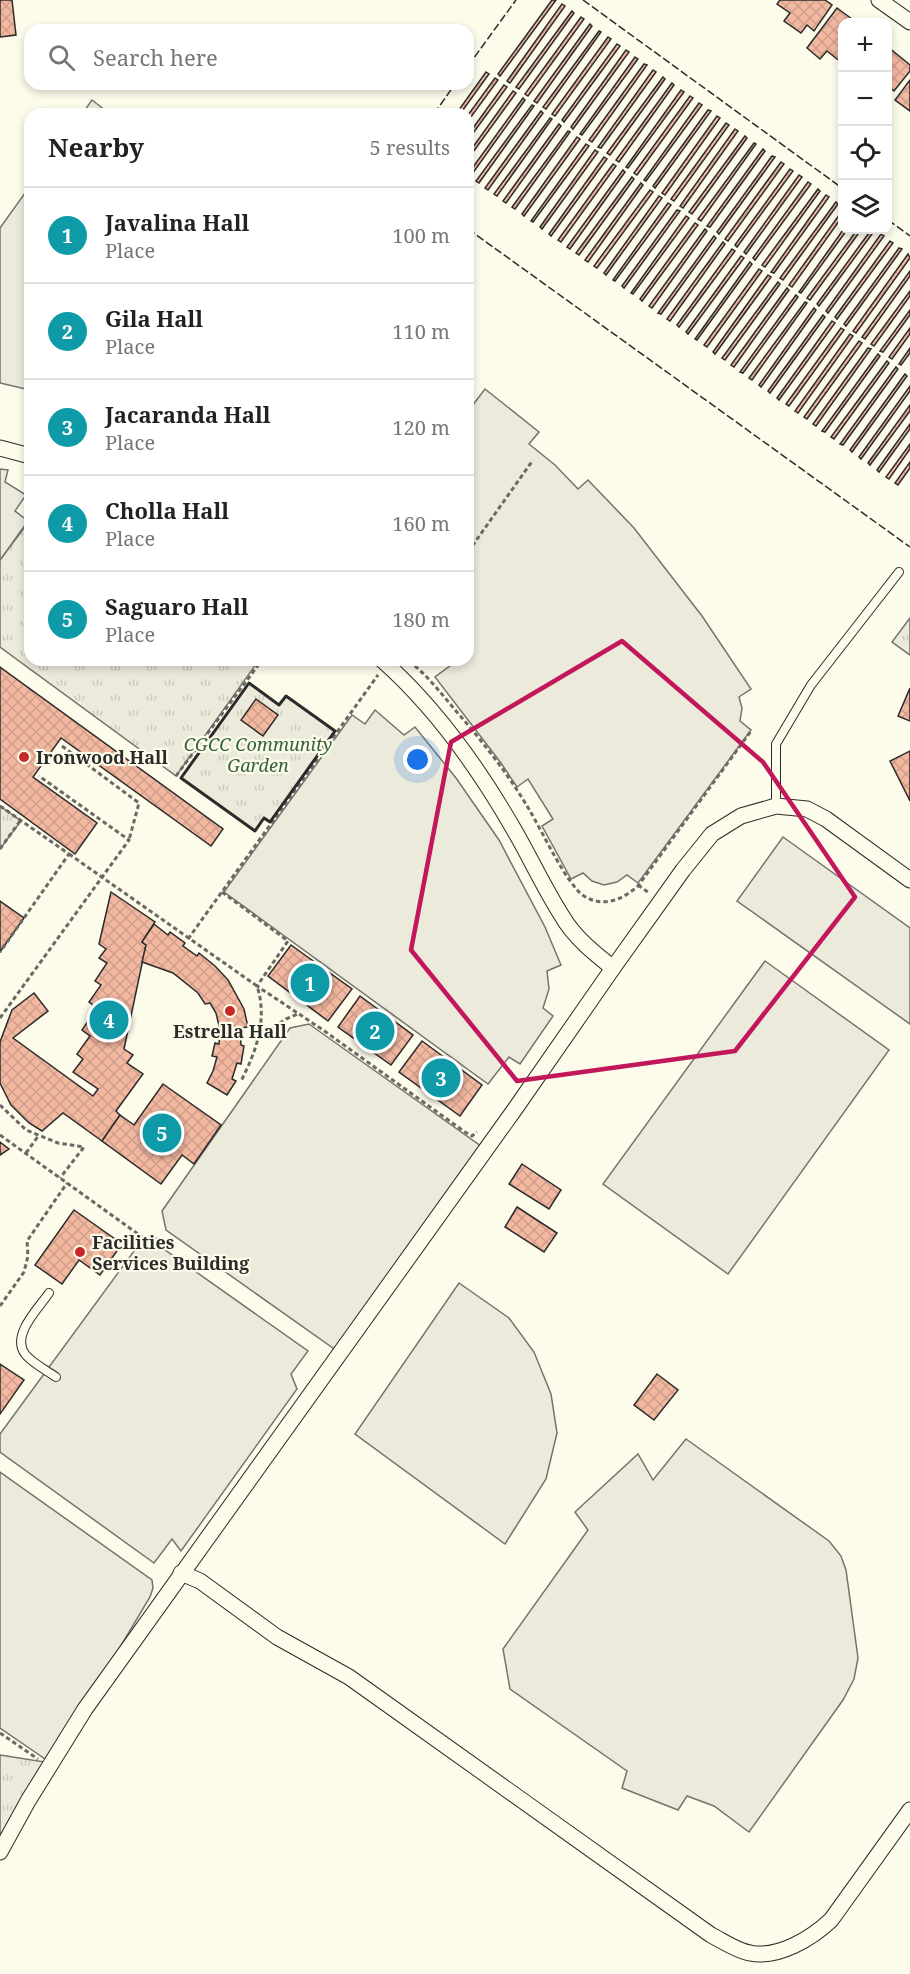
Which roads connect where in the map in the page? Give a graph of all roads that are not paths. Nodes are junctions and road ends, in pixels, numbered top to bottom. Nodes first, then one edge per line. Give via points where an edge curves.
1 (879, 0) edge
2 (910, 22) edge
3 (0, 448) edge
4 (24, 454) edge
5 (899, 572) dead end
6 (389, 666) edge
7 (776, 806) junction
8 (910, 880) edge
9 (613, 968) junction
10 (49, 1293) dead end
11 (56, 1377) dead end
12 (181, 1572) junction
13 (910, 1810) edge
14 (0, 1852) edge

1 - 2 street
3 - 4 street
5 - 7 lane via 811,685 776,744
6 - 9 street via 464,750 513,828 562,918 588,948
7 - 8 street via 807,809 826,819
7 - 9 street via 741,816 712,834
9 - 12 street
10 - 11 lane via 21,1334 21,1345 25,1354
12 - 13 street via 200,1581 277,1636 349,1677 711,1935 751,1954 786,1948 817,1934
12 - 14 street via 85,1709

